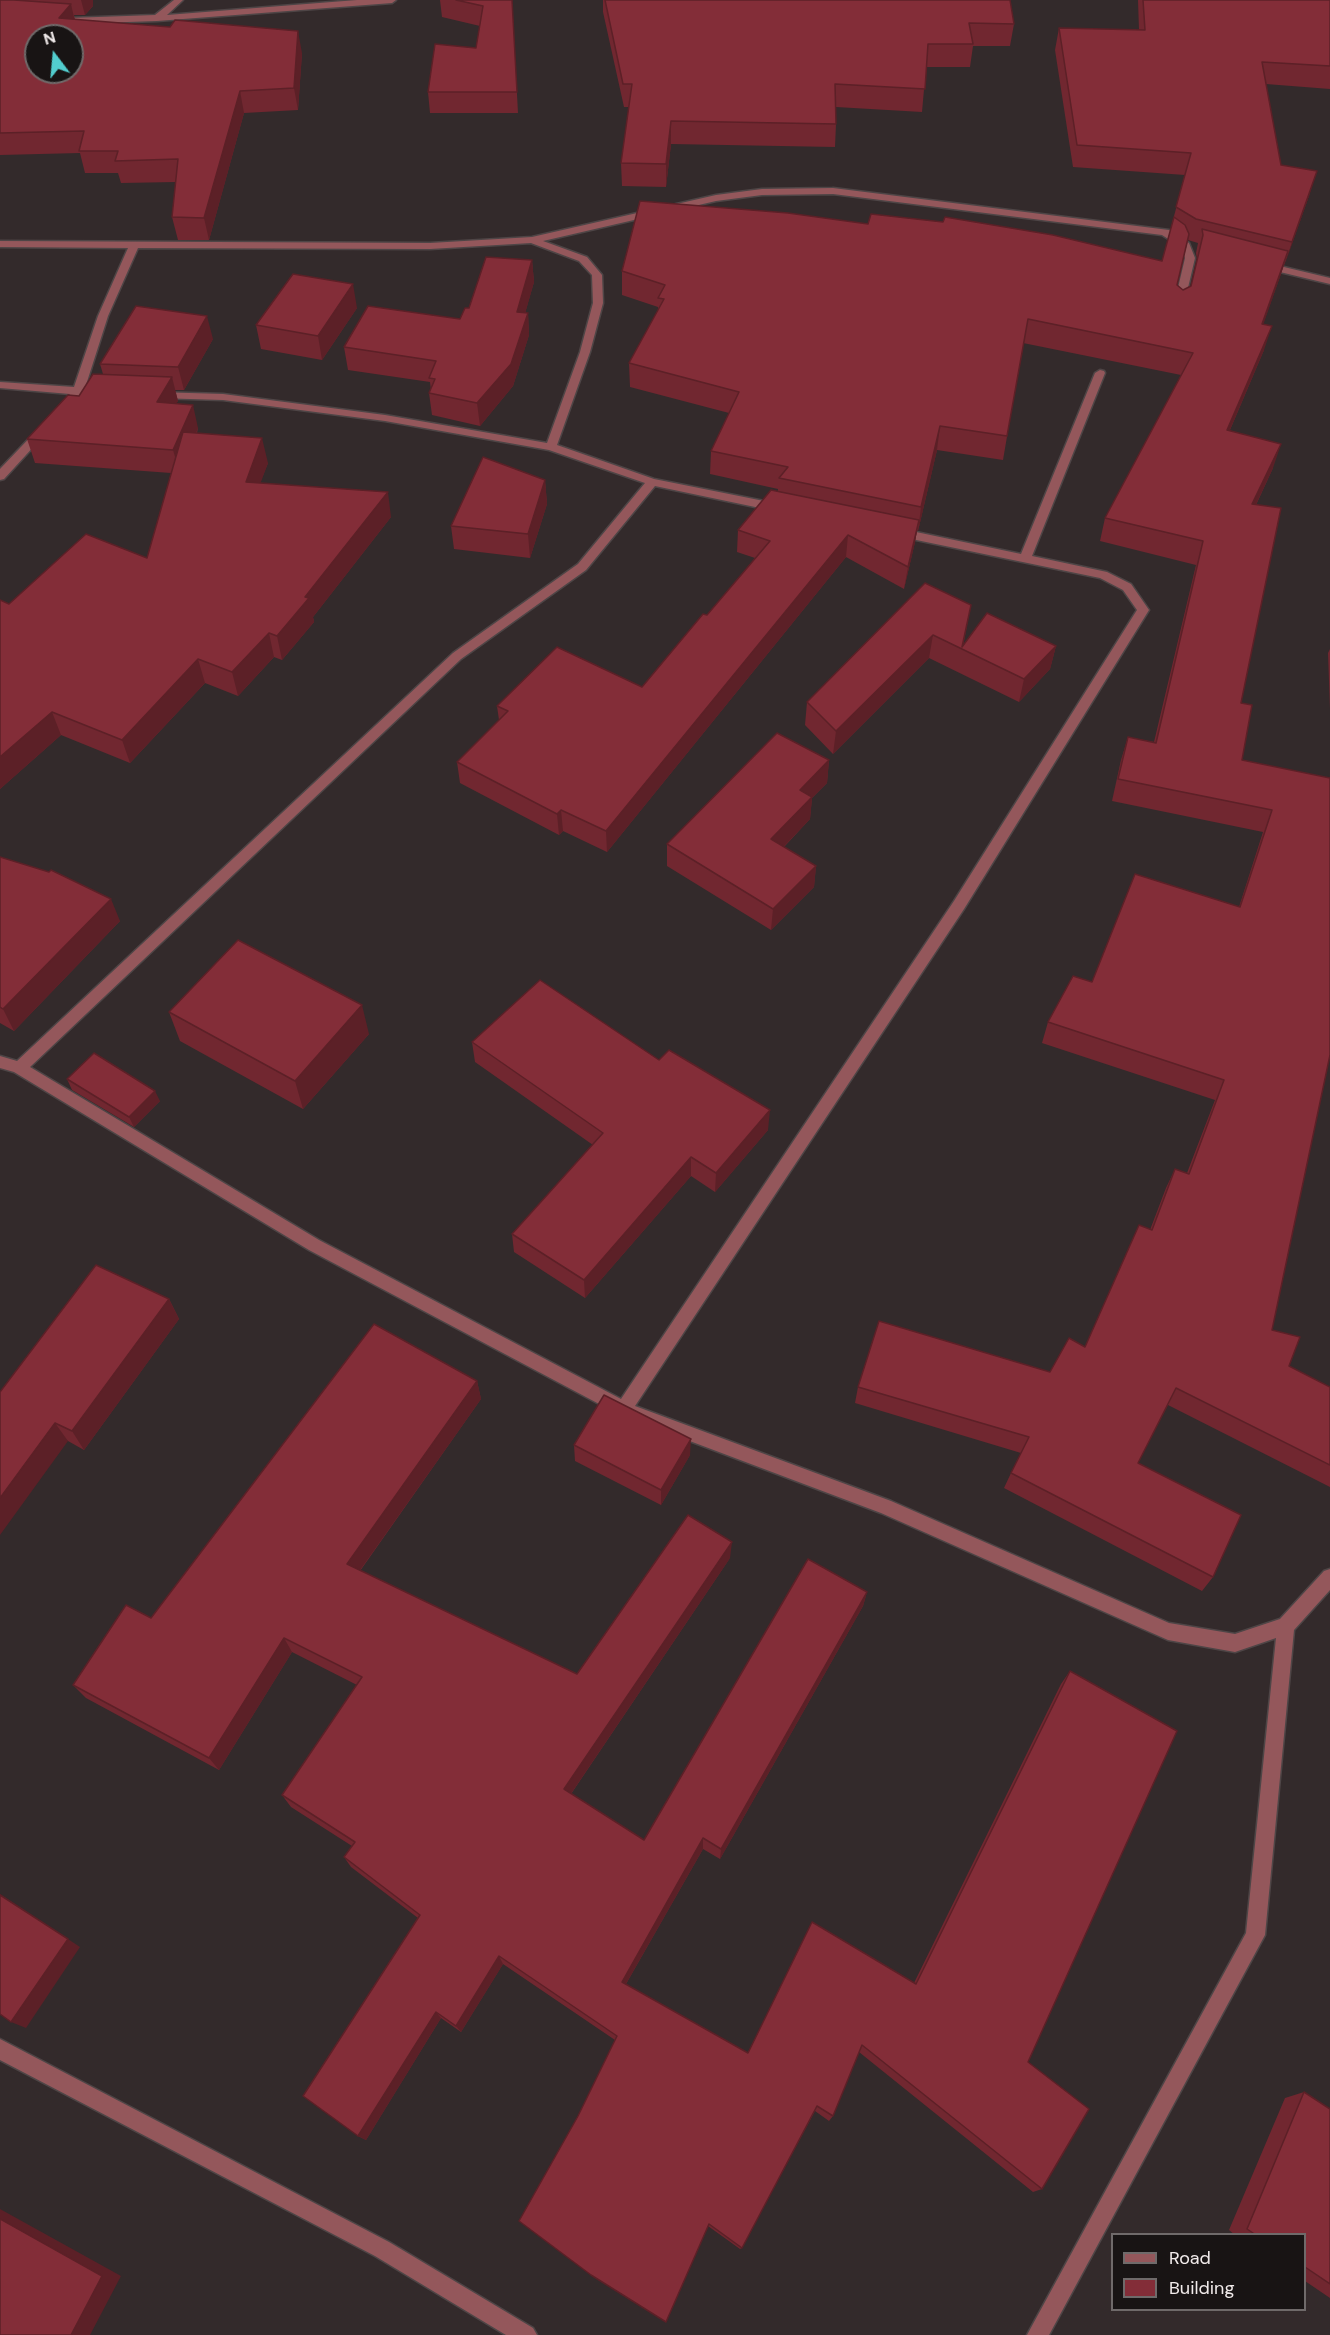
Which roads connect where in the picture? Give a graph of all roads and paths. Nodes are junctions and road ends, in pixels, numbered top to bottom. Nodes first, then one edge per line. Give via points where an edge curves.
1 (179, 0) edge
2 (392, 0) edge
3 (157, 18) junction
4 (53, 20) edge
5 (532, 240) junction
6 (0, 244) edge
7 (134, 245) junction
8 (1252, 262) edge
9 (1330, 281) edge
10 (1178, 309) edge
11 (1100, 373) dead end
12 (0, 385) edge
13 (78, 392) junction
14 (111, 393) edge
15 (145, 394) edge
16 (551, 447) junction
17 (0, 476) edge
18 (652, 482) junction
19 (792, 511) edge
20 (885, 530) edge
21 (1025, 559) junction
22 (0, 1062) edge
23 (19, 1068) junction
24 (624, 1409) junction
25 (1330, 1577) edge
26 (1286, 1626) junction
27 (0, 2049) edge
28 (526, 2335) edge
29 (1038, 2335) edge

1 - 3 street
2 - 3 street
3 - 4 street
5 - 7 street via 430,246
5 - 10 street via 716,198 762,192 833,191 1165,232 1190,247
5 - 16 street via 583,259 597,275 597,303 585,352
6 - 7 street
7 - 13 street via 103,316
8 - 9 street
11 - 21 street
12 - 13 street
13 - 14 street
13 - 17 street
15 - 16 street via 223,397 385,418
16 - 18 street
18 - 19 street
18 - 23 street via 582,567 457,656
20 - 21 street
21 - 24 street via 1102,575 1127,587 1143,610 959,905
22 - 23 street
23 - 24 street via 314,1245
24 - 26 street via 885,1507 1168,1631 1235,1643
25 - 26 street
26 - 29 street via 1255,1935
27 - 28 street via 382,2249

